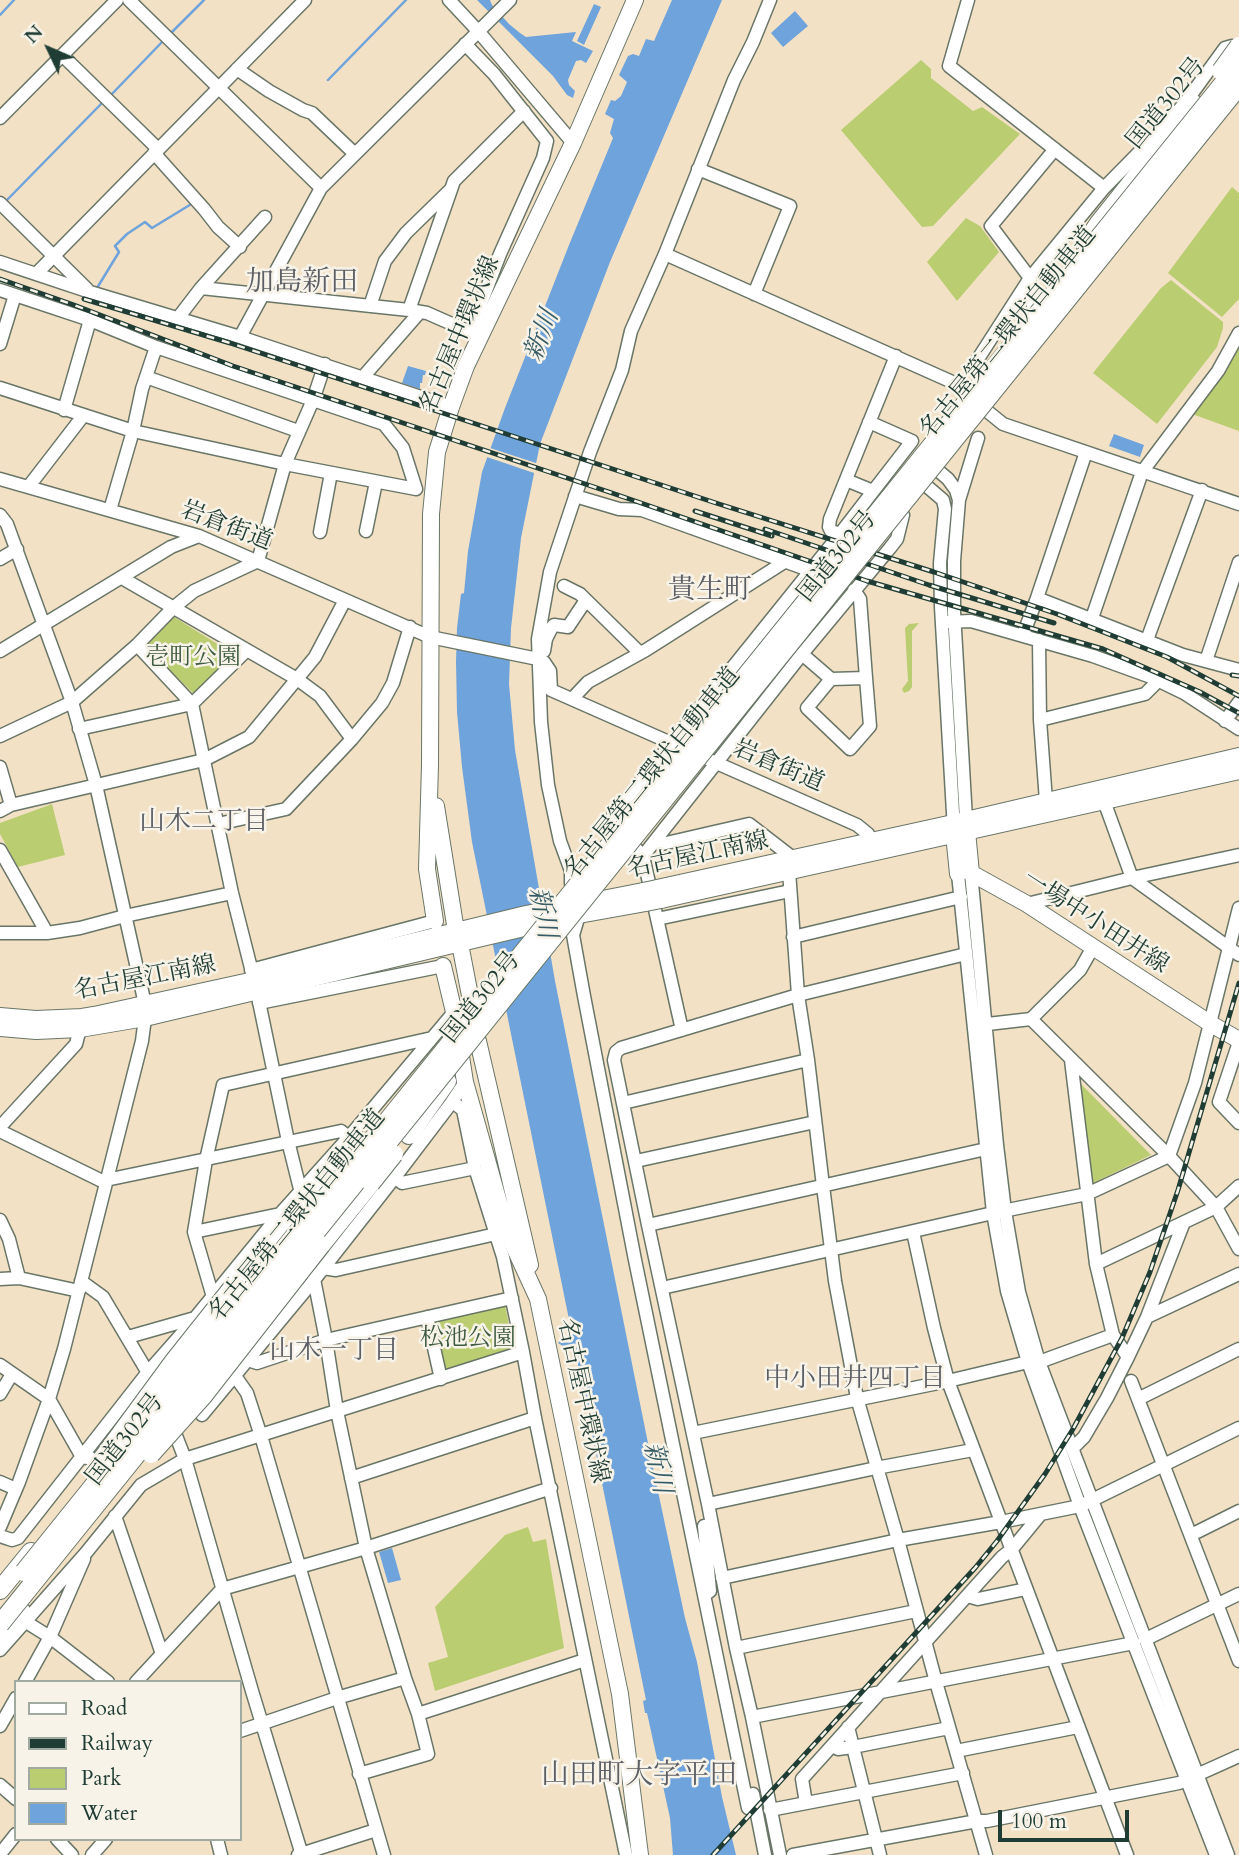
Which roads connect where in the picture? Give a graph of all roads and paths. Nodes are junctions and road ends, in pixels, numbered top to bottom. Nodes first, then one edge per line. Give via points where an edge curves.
1 (117, 0) edge
2 (129, 0) edge
3 (305, 0) edge
4 (449, 0) edge
5 (635, 0) edge
6 (770, 0) edge
7 (968, 0) edge
8 (506, 3) edge
9 (478, 31) junction
10 (465, 44) junction
11 (1239, 50) edge
12 (62, 55) junction
13 (1239, 64) edge
14 (237, 69) junction
15 (1239, 86) edge
16 (218, 88) junction
17 (1239, 96) edge
18 (524, 111) junction
19 (0, 118) edge
20 (573, 143) junction
21 (1055, 149) junction
22 (156, 151) junction
23 (355, 154) junction
24 (698, 169) junction
25 (321, 188) junction
26 (1104, 188) junction
27 (452, 189) junction
28 (0, 203) edge
29 (265, 217) dead end
30 (1085, 244) junction
31 (240, 247) junction
32 (665, 254) junction
33 (53, 256) junction
34 (0, 261) edge
35 (36, 274) junction
36 (1030, 278) junction
37 (201, 288) junction
38 (0, 290) edge
39 (90, 292) junction
40 (754, 293) junction
41 (263, 294) junction
42 (15, 295) junction
43 (370, 306) junction
44 (1033, 309) junction
45 (414, 312) junction
46 (178, 318) junction
47 (90, 320) junction
48 (1239, 333) edge
49 (240, 337) junction
50 (0, 344) edge
51 (156, 347) junction
52 (896, 356) junction
53 (976, 362) dead end
54 (325, 364) junction
55 (146, 377) junction
56 (363, 377) junction
57 (0, 388) edge
58 (966, 392) junction
59 (313, 400) junction
60 (451, 407) junction
61 (64, 410) junction
62 (987, 410) junction
63 (83, 416) junction
64 (869, 422) junction
65 (133, 431) junction
66 (298, 431) junction
67 (978, 438) dead end
68 (914, 447) junction
69 (1086, 452) junction
70 (285, 464) junction
71 (904, 468) junction
72 (939, 471) junction
73 (1142, 472) junction
74 (331, 473) junction
75 (0, 479) edge
76 (846, 480) junction
77 (376, 482) junction
78 (29, 486) junction
79 (927, 486) junction
80 (1202, 490) junction
81 (873, 491) junction
82 (575, 496) junction
83 (959, 500) junction
84 (1239, 504) edge
85 (110, 510) junction
86 (0, 515) edge
87 (903, 515) junction
88 (849, 528) junction
89 (366, 531) dead end
90 (320, 532) dead end
91 (199, 536) junction
92 (16, 549) junction
93 (0, 559) edge
94 (258, 561) junction
95 (786, 561) junction
96 (1239, 562) edge
97 (810, 570) junction
98 (122, 578) junction
99 (564, 586) dead end
100 (854, 590) junction
101 (1037, 598) junction
102 (345, 600) junction
103 (586, 600) junction
104 (173, 608) junction
105 (1092, 618) junction
106 (948, 622) junction
107 (44, 625) junction
108 (410, 627) junction
109 (1023, 635) junction
110 (436, 638) junction
111 (1039, 640) junction
112 (1147, 640) junction
113 (137, 645) junction
114 (247, 650) junction
115 (0, 651) edge
116 (640, 653) junction
117 (802, 654) junction
118 (536, 660) junction
119 (1206, 661) junction
120 (1239, 670) edge
121 (866, 678) junction
122 (297, 679) junction
123 (831, 679) junction
124 (1158, 681) junction
125 (572, 699) junction
126 (72, 702) junction
127 (1239, 702) edge
128 (192, 704) junction
129 (1040, 720) junction
130 (1225, 721) junction
131 (79, 729) junction
132 (1239, 729) edge
133 (0, 736) edge
134 (352, 739) junction
135 (671, 743) junction
136 (1239, 756) edge
137 (204, 760) junction
138 (716, 763) junction
139 (430, 765) junction
140 (0, 767) edge
141 (1239, 771) edge
142 (96, 785) junction
143 (1046, 801) junction
144 (1104, 802) junction
145 (6, 808) edge
146 (218, 824) junction
147 (960, 827) junction
148 (871, 840) junction
149 (655, 842) junction
150 (0, 850) edge
151 (1239, 855) edge
152 (643, 856) junction
153 (791, 865) junction
154 (965, 874) junction
155 (1132, 878) junction
156 (571, 884) junction
157 (790, 891) junction
158 (232, 893) junction
159 (652, 896) junction
160 (961, 897) junction
161 (591, 901) junction
162 (1027, 904) junction
163 (1239, 908) edge
164 (550, 909) junction
165 (579, 915) junction
166 (125, 916) junction
167 (657, 919) junction
168 (435, 921) joint
169 (529, 925) junction
170 (0, 933) edge
171 (47, 933) junction
172 (461, 937) junction
173 (793, 937) junction
174 (1093, 947) junction
175 (1234, 952) edge
176 (967, 954) junction
177 (443, 966) joint
178 (255, 986) junction
179 (798, 995) junction
180 (466, 1009) junction
181 (145, 1011) junction
182 (0, 1016) edge
183 (1031, 1019) junction
184 (1210, 1024) junction
185 (981, 1025) junction
186 (0, 1028) edge
187 (80, 1030) junction
188 (682, 1030) junction
189 (432, 1038) junction
190 (478, 1041) junction
191 (1239, 1041) edge
192 (808, 1060) junction
193 (1071, 1060) junction
194 (274, 1074) junction
195 (460, 1076) junction
196 (453, 1102) junction
197 (623, 1103) junction
198 (469, 1113) junction
199 (815, 1122) junction
200 (1239, 1123) edge
201 (0, 1129) edge
202 (349, 1137) junction
203 (288, 1141) junction
204 (986, 1149) junction
205 (1169, 1156) junction
206 (206, 1160) junction
207 (344, 1161) junction
208 (636, 1161) junction
209 (475, 1168) junction
210 (395, 1177) junction
211 (106, 1180) junction
212 (369, 1181) junction
213 (823, 1186) junction
214 (1239, 1186) edge
215 (301, 1194) junction
216 (1087, 1194) junction
217 (1216, 1207) junction
218 (999, 1212) junction
219 (280, 1214) junction
220 (0, 1220) edge
221 (1184, 1222) junction
222 (648, 1225) junction
223 (194, 1232) junction
224 (913, 1232) junction
225 (496, 1234) junction
226 (831, 1249) junction
227 (1239, 1249) edge
228 (327, 1251) junction
229 (1096, 1264) junction
230 (342, 1269) junction
231 (316, 1274) junction
232 (1239, 1274) edge
233 (19, 1278) junction
234 (0, 1279) edge
235 (80, 1286) junction
236 (662, 1288) junction
237 (213, 1297) junction
238 (512, 1298) junction
239 (538, 1298) junction
240 (427, 1317) junction
241 (1147, 1317) junction
242 (190, 1323) junction
243 (1113, 1335) junction
244 (128, 1337) junction
245 (326, 1340) junction
246 (1239, 1349) edge
247 (523, 1352) junction
248 (1128, 1357) junction
249 (248, 1360) junction
250 (1034, 1362) junction
251 (0, 1366) edge
252 (180, 1366) junction
253 (148, 1372) junction
254 (12, 1374) junction
255 (236, 1376) junction
256 (441, 1379) junction
257 (948, 1381) junction
258 (1131, 1381) dead end
259 (159, 1392) junction
260 (0, 1394) edge
261 (858, 1398) junction
262 (49, 1399) junction
263 (1138, 1399) junction
264 (337, 1411) junction
265 (202, 1415) dead end
266 (535, 1418) junction
267 (171, 1422) junction
268 (1239, 1428) edge
269 (693, 1433) junction
270 (261, 1436) junction
271 (1073, 1448) junction
272 (973, 1450) junction
273 (82, 1457) junction
274 (185, 1459) junction
275 (105, 1461) junction
276 (1163, 1466) junction
277 (876, 1468) junction
278 (351, 1478) junction
279 (0, 1482) edge
280 (551, 1488) junction
281 (16, 1489) junction
282 (1086, 1503) junction
283 (709, 1507) junction
284 (1239, 1511) edge
285 (1040, 1515) junction
286 (115, 1516) junction
287 (1000, 1522) junction
288 (0, 1527) edge
289 (1191, 1535) junction
290 (0, 1536) edge
291 (898, 1539) junction
292 (366, 1548) junction
293 (1012, 1549) junction
294 (77, 1552) junction
295 (298, 1567) junction
296 (24, 1572) junction
297 (722, 1578) junction
298 (222, 1589) junction
299 (1026, 1589) junction
300 (0, 1590) edge
301 (1239, 1594) edge
302 (967, 1596) junction
303 (704, 1597) junction
304 (1217, 1605) junction
305 (916, 1611) junction
306 (3, 1613) edge
307 (26, 1622) junction
308 (50, 1637) junction
309 (0, 1638) edge
310 (1140, 1641) junction
311 (713, 1642) junction
312 (925, 1642) junction
313 (736, 1648) junction
314 (0, 1650) edge
315 (162, 1654) junction
316 (1052, 1658) junction
317 (585, 1660) junction
318 (1239, 1661) edge
319 (405, 1678) junction
320 (26, 1680) edge
321 (105, 1680) edge
322 (138, 1680) edge
323 (936, 1682) junction
324 (878, 1693) junction
325 (337, 1698) junction
326 (14, 1702) edge
327 (418, 1714) junction
328 (752, 1717) junction
329 (262, 1724) junction
330 (0, 1726) edge
331 (848, 1727) junction
332 (1078, 1727) junction
333 (949, 1728) junction
334 (242, 1730) edge
335 (832, 1746) junction
336 (853, 1747) junction
337 (956, 1751) junction
338 (1239, 1756) edge
339 (963, 1773) junction
340 (359, 1774) junction
341 (1192, 1778) junction
342 (0, 1785) edge
343 (865, 1792) junction
344 (14, 1797) edge
345 (1105, 1798) junction
346 (806, 1803) junction
347 (748, 1808) dead end
348 (770, 1810) junction
349 (977, 1821) junction
350 (376, 1830) junction
351 (753, 1835) dead end
352 (14, 1836) edge
353 (877, 1839) junction
354 (59, 1841) edge
355 (104, 1841) edge
356 (0, 1854) edge
357 (72, 1855) edge
358 (92, 1855) edge
359 (301, 1855) edge
360 (384, 1855) edge
361 (626, 1855) edge
362 (640, 1855) edge
363 (757, 1855) edge
364 (765, 1855) edge
365 (780, 1855) edge
366 (793, 1855) edge
367 (880, 1855) edge
368 (986, 1855) edge
369 (1127, 1855) edge
370 (1216, 1855) edge
371 (1228, 1855) edge

1 - 12 street
2 - 16 street
3 - 14 street
4 - 9 street
5 - 20 main road, 名古屋中環状線
6 - 24 street
7 - 21 street via 949,66
8 - 9 street
9 - 10 street
9 - 20 street
10 - 18 street
10 - 23 street
11 - 26 street via 1225,48 1185,103
11 - 30 highway, 国道302号
11 - 30 highway, bridge
12 - 19 street
12 - 22 street
13 - 296 highway, 名古屋第二環状自動車道, bridge
14 - 16 street
14 - 23 street via 312,113
15 - 306 highway, 名古屋第二環状自動車道, bridge
16 - 22 street
16 - 25 street
17 - 62 highway, 国道302号
18 - 27 street via 454,181
18 - 45 street via 547,141 544,158 470,332
20 - 60 main road, 名古屋中環状線 via 466,366
21 - 26 street
21 - 36 street via 991,226
22 - 31 street
22 - 33 street
23 - 25 street
24 - 32 street
24 - 40 street via 789,206
25 - 41 street
26 - 36 street
27 - 43 street via 406,233 385,261
27 - 45 street
28 - 33 street
29 - 31 street
30 - 44 highway, 国道302号
31 - 37 street
32 - 40 street
32 - 82 street via 631,331 622,370
33 - 35 street
33 - 39 street
34 - 35 street
35 - 39 street
36 - 44 street
36 - 53 street
37 - 41 street
37 - 46 street
38 - 42 street
39 - 46 street
40 - 52 street
41 - 43 street
41 - 49 street
42 - 47 street
42 - 50 street
43 - 45 street
44 - 58 highway, 国道302号
45 - 56 street
46 - 49 street
47 - 51 street
47 - 61 street
48 - 73 street via 1218,371
49 - 54 street
51 - 55 street
51 - 59 street
52 - 58 street
52 - 64 street
54 - 56 street
54 - 59 street
55 - 65 street
55 - 66 street
56 - 60 street
57 - 61 street
58 - 62 street
58 - 68 highway, 国道302号
59 - 66 street
59 - 77 street via 384,424 402,447 416,489
60 - 110 main road, 名古屋中環状線 via 437,452 431,514
61 - 63 street
62 - 69 street via 1003,424
62 - 72 highway, 国道302号
63 - 65 street
63 - 78 street
64 - 68 street
64 - 76 street
65 - 70 street
65 - 85 street
66 - 70 street
67 - 83 street
68 - 71 highway, 国道302号
68 - 72 street
68 - 81 street
69 - 73 street
69 - 101 street
70 - 74 street
70 - 94 street
71 - 79 street
71 - 88 highway, 国道302号
72 - 79 highway, 国道302号
72 - 83 street
73 - 80 street
73 - 105 street
74 - 77 street
74 - 90 street
75 - 78 street, 岩倉街道
76 - 81 street
76 - 88 street via 829,527 831,531
77 - 89 street
78 - 85 street, 岩倉街道
79 - 87 highway, 国道302号
79 - 106 street via 943,500 945,509 940,563
80 - 84 street
80 - 112 street
81 - 88 street
82 - 95 street via 620,509 642,510
82 - 118 street via 550,572
83 - 106 street
85 - 91 street, 岩倉街道
86 - 92 street
87 - 100 street via 897,539
87 - 161 highway, 国道302号
88 - 97 street
88 - 156 highway, 国道302号
91 - 94 street, 岩倉街道
91 - 98 street via 171,547
92 - 93 street
92 - 107 street
94 - 102 street, 岩倉街道
94 - 104 street via 194,591
95 - 97 street
95 - 116 street
96 - 119 street
97 - 135 street
98 - 104 street
98 - 107 street
99 - 103 street
100 - 117 street
100 - 121 street via 860,599
101 - 105 street
101 - 109 street
102 - 108 street, 岩倉街道
102 - 122 street via 315,657
103 - 116 street
103 - 118 street via 568,627 552,627
104 - 113 street
104 - 114 street
105 - 112 street
106 - 109 street via 971,621
106 - 147 street
107 - 115 street
107 - 126 street
108 - 110 street, 岩倉街道
108 - 134 street via 393,682
109 - 111 street
110 - 118 street, 岩倉街道
110 - 139 main road, 名古屋中環状線
111 - 124 street
111 - 129 street
112 - 119 street
113 - 126 street
113 - 128 street
114 - 122 street
114 - 128 street
116 - 125 street via 588,682
117 - 123 street
117 - 138 street
118 - 125 street, 岩倉街道 via 550,671 551,690
118 - 156 street via 548,785
119 - 120 street
121 - 123 street
121 - 123 street via 870,726 850,749 807,708
122 - 134 street via 320,696
122 - 137 street via 249,737
124 - 129 street via 1145,694
124 - 130 street
125 - 135 street, 岩倉街道
126 - 131 street
126 - 133 street
127 - 130 street
128 - 131 street
128 - 137 street
129 - 143 street
130 - 132 street
131 - 142 street
134 - 146 street via 286,809
135 - 138 street, 岩倉街道
135 - 152 street via 612,820
136 - 143 main road, 名古屋江南線
137 - 142 street
137 - 146 street
138 - 148 street, 岩倉街道 via 857,825
138 - 149 street
139 - 168 main road, 名古屋中環状線 via 427,869
139 - 172 main road
140 - 145 street
141 - 144 main road, 名古屋江南線
142 - 145 street
142 - 166 street
143 - 147 main road, 名古屋江南線
144 - 147 main road, 名古屋江南線
144 - 155 street
146 - 158 street
147 - 148 main road, 名古屋江南線
147 - 153 main road, 名古屋江南線
147 - 154 main road
148 - 153 main road, 名古屋江南線
149 - 152 street
149 - 153 street via 749,824
150 - 171 street
151 - 155 street
152 - 167 street
153 - 157 street
153 - 159 main road, 名古屋江南線
154 - 160 street
154 - 162 main road, 一場中小田井線
154 - 185 street
155 - 162 street
155 - 175 street
156 - 164 highway, 国道302号
157 - 167 street
157 - 173 street
158 - 166 street
158 - 178 street
159 - 161 main road, 名古屋江南線
159 - 165 main road, 名古屋江南線
160 - 173 street
160 - 176 street
161 - 164 main road, 名古屋江南線
161 - 165 highway, 国道302号
162 - 174 main road, 一場中小田井線
163 - 175 street
164 - 169 highway, 国道302号
165 - 169 main road, 名古屋江南線
165 - 190 highway, 国道302号
165 - 303 street via 573,935 579,971
166 - 171 street
166 - 181 street
167 - 188 street
168 - 178 street
169 - 172 main road, 名古屋江南線
169 - 180 highway, 国道302号
170 - 171 street
172 - 178 main road, 名古屋江南線
172 - 180 main road
173 - 179 street
174 - 183 street via 1080,970
174 - 184 main road, 一場中小田井線
175 - 184 street
176 - 179 street
176 - 185 street
177 - 178 street
177 - 180 main road, 名古屋中環状線
178 - 181 main road, 名古屋江南線
178 - 194 street
179 - 188 street
179 - 192 street
180 - 189 street
180 - 195 main road, 名古屋中環状線
180 - 207 highway, 国道302号
181 - 182 main road, 名古屋江南線 via 82,1017
181 - 187 main road, 名古屋江南線
181 - 211 street via 142,1041
183 - 185 street
183 - 193 street
184 - 191 main road, 一場中小田井線
184 - 205 street
185 - 204 street
185 - 218 street
186 - 187 main road, 名古屋江南線
187 - 201 street via 76,1044
188 - 197 street via 616,1052
189 - 194 street
189 - 202 street
190 - 195 highway, 国道302号
190 - 239 main road
191 - 200 street via 1219,1102
192 - 197 street
192 - 199 street
193 - 205 street
193 - 216 street
194 - 203 street
194 - 206 street via 223,1086
195 - 196 street
195 - 198 main road, 名古屋中環状線
195 - 212 highway, 国道302号
196 - 198 street
196 - 210 street
197 - 208 street
198 - 209 street
198 - 239 main road, 名古屋中環状線 via 515,1249
199 - 208 street
199 - 213 street
201 - 211 street
202 - 203 street via 341,1131
202 - 210 street
202 - 215 street
203 - 206 street
203 - 215 street
204 - 213 street
204 - 218 street
205 - 216 street
205 - 217 street
206 - 211 street
206 - 223 street
207 - 252 highway, 国道302号
207 - 296 highway, bridge via 312,1191 236,1283 121,1431
208 - 222 street
209 - 210 street via 402,1183
209 - 225 street
210 - 228 street
211 - 235 street
212 - 228 highway
212 - 267 highway, 国道302号
213 - 222 street
213 - 226 street
214 - 217 street
215 - 219 street
216 - 218 street
216 - 229 street
217 - 221 street
217 - 227 street
218 - 224 street
218 - 250 street via 1007,1291
219 - 223 street
219 - 237 street
220 - 233 street
221 - 229 street
221 - 241 street
222 - 236 street
223 - 237 street
224 - 226 street
224 - 257 street
225 - 230 street
225 - 238 street
226 - 236 street
226 - 261 street
228 - 230 street
228 - 231 street
228 - 306 highway, bridge via 203,1396
229 - 243 street
230 - 231 street
231 - 245 street
231 - 249 street
232 - 241 street
233 - 234 street
233 - 235 street
235 - 244 street via 103,1297
235 - 262 street
236 - 269 street
237 - 242 street
238 - 240 street
238 - 247 street
239 - 362 main road, 名古屋中環状線 via 620,1694
240 - 245 street
240 - 256 street
241 - 248 street
242 - 244 street
242 - 252 street
242 - 253 street
243 - 248 street
243 - 250 street
244 - 253 street
245 - 249 street via 257,1363
245 - 264 street
246 - 263 street
247 - 256 street
247 - 266 street
248 - 271 street via 1084,1437
249 - 255 street
250 - 257 street
250 - 271 street
250 - 282 street
251 - 254 street
252 - 259 highway, 国道302号
253 - 259 street
253 - 273 street
254 - 260 street
254 - 262 street
255 - 265 street
255 - 270 street via 247,1393
256 - 264 street
257 - 261 street
257 - 272 street
258 - 263 street
259 - 267 street
259 - 275 highway, 国道302号
261 - 269 street
261 - 277 street
262 - 273 street
262 - 281 street
263 - 276 street
264 - 270 street
264 - 278 street
266 - 278 street
266 - 280 street
267 - 274 street
267 - 294 highway, 国道302号
268 - 276 street
269 - 283 street
270 - 274 street
270 - 295 street
271 - 282 street
272 - 277 street
272 - 287 street
273 - 275 street
273 - 290 street via 18,1538
274 - 286 street via 141,1485
274 - 298 street
275 - 300 highway, 国道302号
276 - 282 street
276 - 289 street
277 - 283 street
277 - 291 street
278 - 292 street
279 - 281 street
280 - 292 street
280 - 317 street
281 - 288 street
282 - 285 street
282 - 310 street
283 - 297 street
283 - 303 street via 701,1511 710,1591
284 - 289 street
285 - 287 street
285 - 293 street
286 - 294 street
286 - 315 street
287 - 291 street
287 - 293 street
289 - 304 street
291 - 297 street
291 - 305 street
292 - 295 street
292 - 319 street
293 - 299 street
293 - 302 street
294 - 307 street via 68,1573
294 - 308 street via 83,1563
294 - 309 highway, 国道302号
295 - 298 street
295 - 325 street
296 - 306 highway, 名古屋第二環状自動車道
297 - 313 street
298 - 315 street
298 - 329 street
299 - 302 street via 978,1599
299 - 316 street
301 - 304 street
302 - 312 street
303 - 311 street
304 - 310 street
304 - 318 street
305 - 312 street
305 - 313 street
307 - 308 street
307 - 314 street
308 - 320 street
308 - 321 street
310 - 316 street
310 - 341 street
311 - 347 street
311 - 364 street via 741,1731
312 - 323 street
312 - 324 street
313 - 328 street
315 - 322 street
316 - 323 street
316 - 332 street
317 - 327 street
317 - 361 street
319 - 325 street
319 - 327 street
323 - 324 street
323 - 333 street
324 - 328 street
324 - 331 street
325 - 329 street
325 - 340 street
326 - 330 street
327 - 340 street via 428,1754
328 - 348 street
329 - 334 street
329 - 359 street
331 - 335 street
331 - 336 street
332 - 337 street
332 - 345 street
333 - 336 street
333 - 337 street
335 - 336 street
335 - 346 street via 802,1779
336 - 343 street
337 - 339 street
338 - 341 street
339 - 343 street
339 - 349 street
340 - 350 street
341 - 345 street
341 - 370 street
341 - 371 street
342 - 344 street
343 - 346 street
343 - 353 street
345 - 349 street
345 - 369 street
346 - 348 street
348 - 365 street
349 - 353 street
349 - 368 street
350 - 359 street
350 - 360 street
351 - 363 street
352 - 356 street
353 - 366 street
353 - 367 street
354 - 357 street
355 - 358 street

